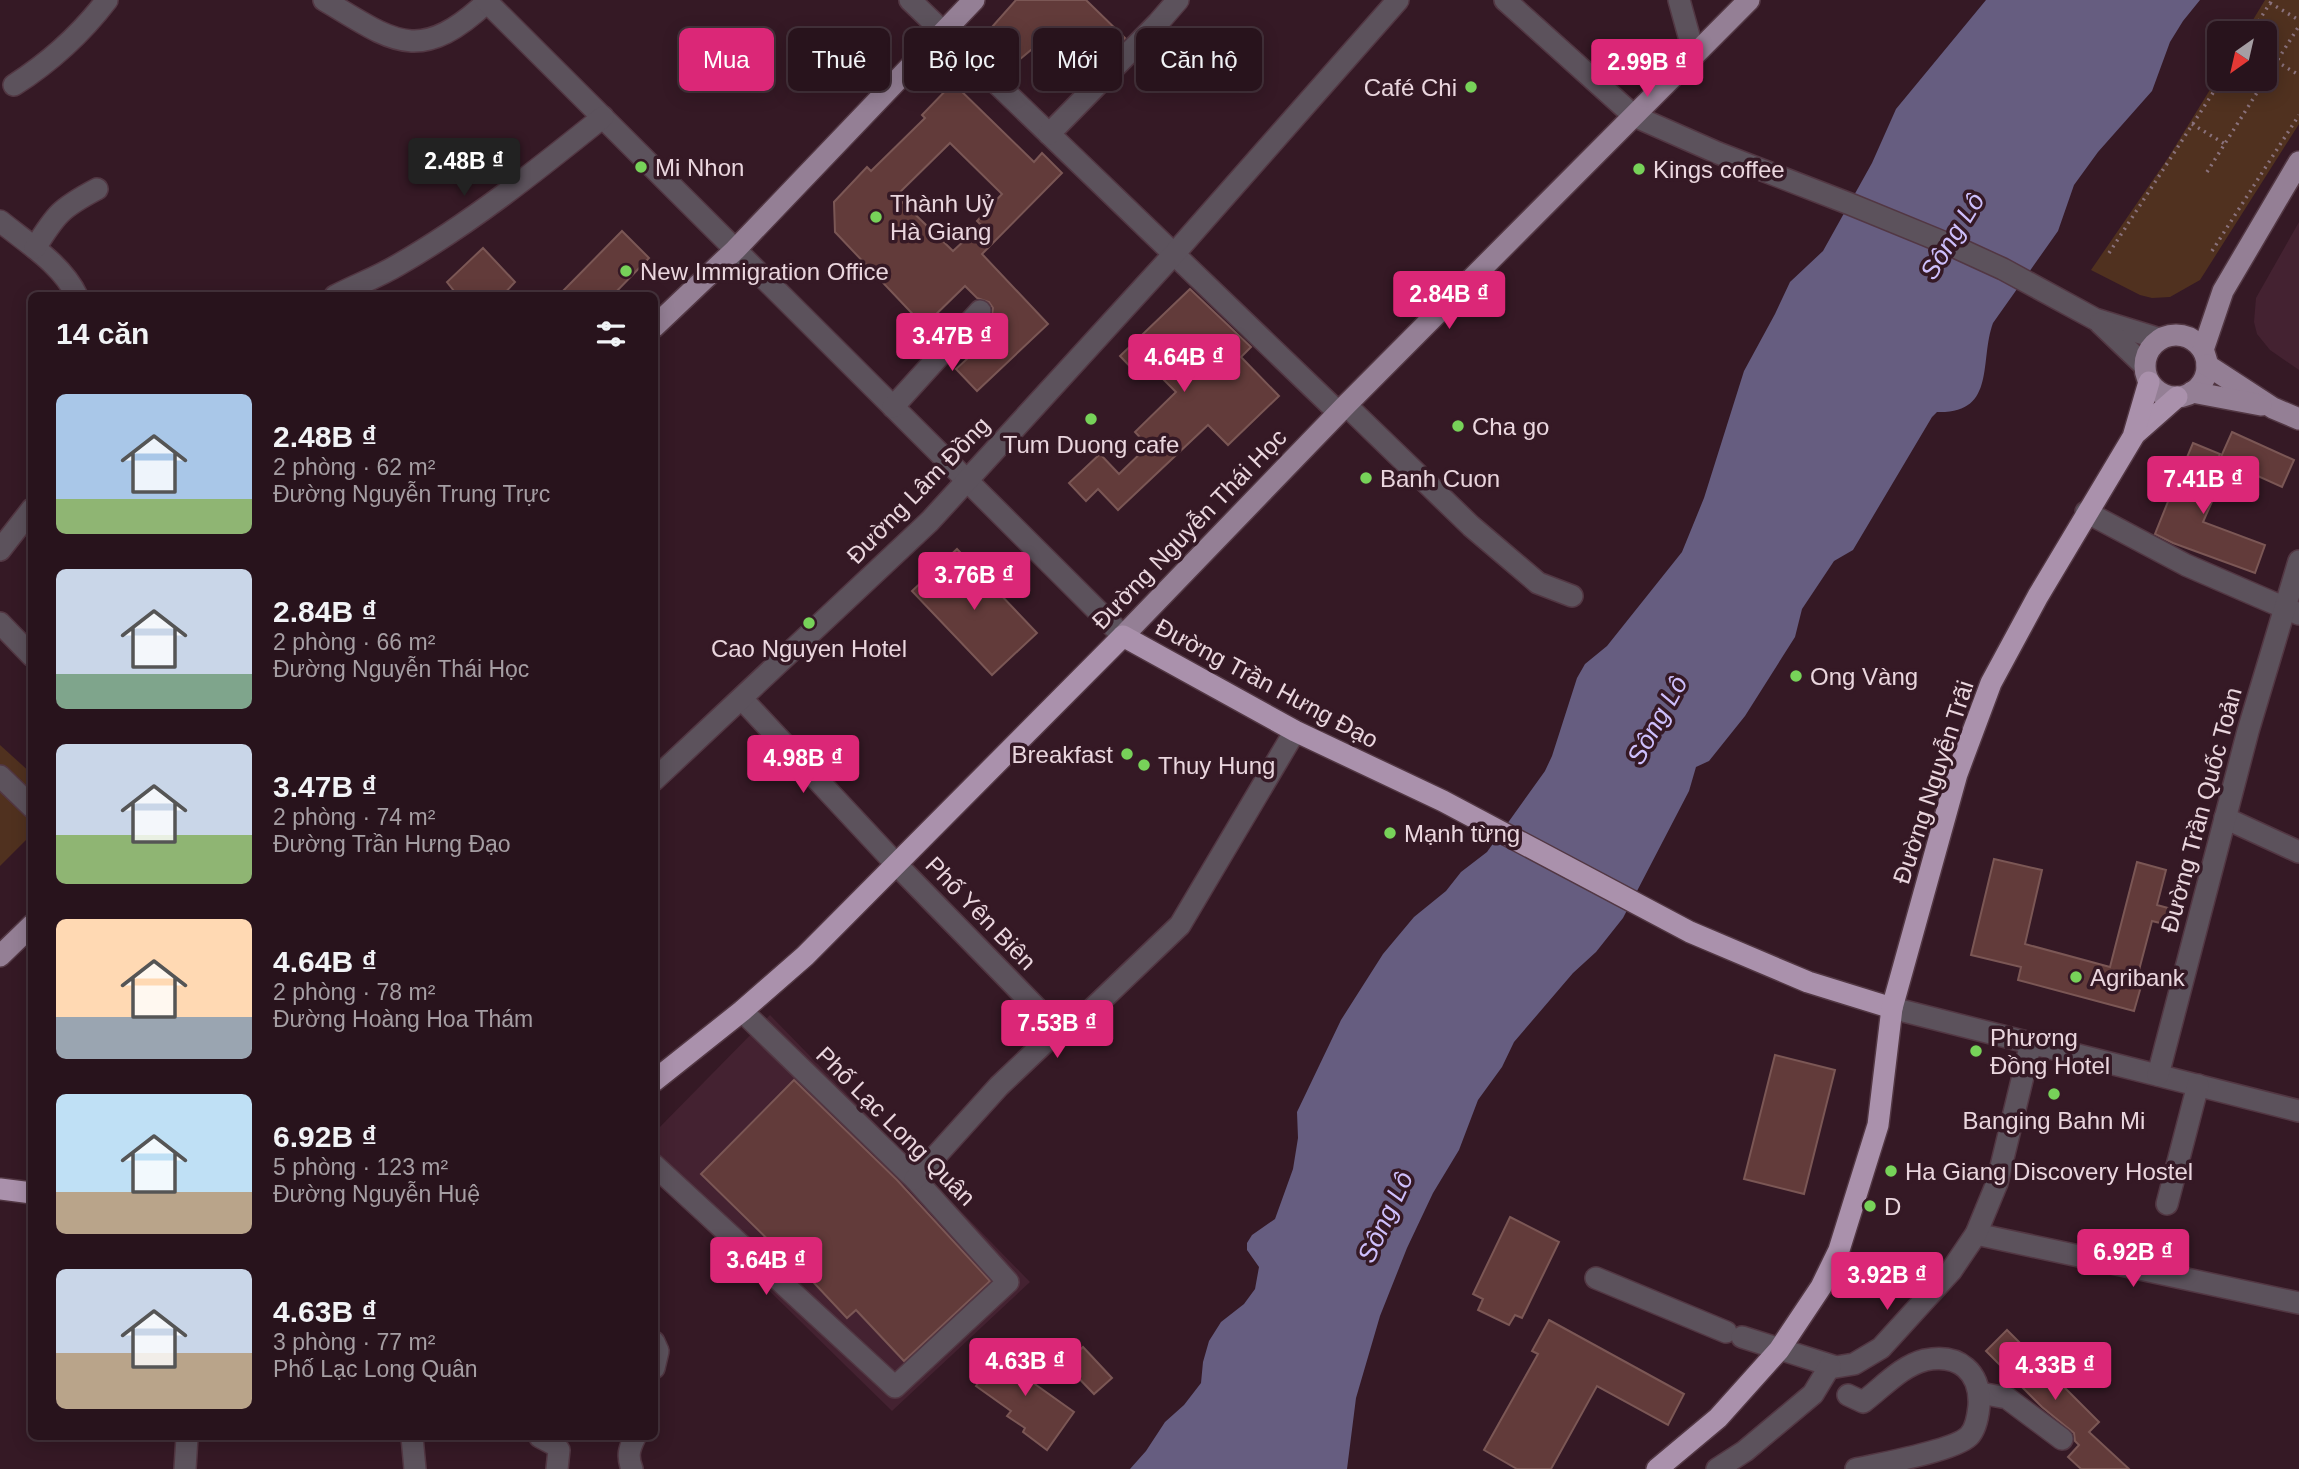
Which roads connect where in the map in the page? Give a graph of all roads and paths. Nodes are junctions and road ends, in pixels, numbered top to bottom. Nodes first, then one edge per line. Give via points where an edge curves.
1 (107, 0) edge
2 (324, 0) edge
3 (910, 0) edge
4 (974, 0) edge
5 (1178, 0) edge
6 (1398, 0) edge
7 (1505, 0) edge
8 (1679, 0) edge
9 (1749, 0) edge
10 (486, 1) edge
11 (2271, 1) edge
12 (2299, 20) edge
13 (2258, 21) edge
14 (2299, 26) edge
15 (940, 28) edge
16 (948, 28) edge
17 (1694, 54) junction
18 (2277, 60) edge
19 (2277, 63) edge
20 (904, 74) edge
21 (2299, 75) edge
22 (14, 85) dead end
23 (1005, 91) edge
24 (2213, 91) edge
25 (2258, 91) edge
26 (2299, 115) edge
27 (1634, 116) junction
28 (603, 117) junction
29 (2192, 124) junction
30 (1049, 134) junction
31 (2225, 144) junction
32 (2299, 162) edge
33 (2207, 172) dead end
34 (97, 189) dead end
35 (0, 221) edge
36 (35, 248) junction
37 (735, 250) junction
38 (2212, 251) dead end
39 (2109, 253) dead end
40 (1174, 254) junction
41 (2223, 290) junction
42 (75, 292) edge
43 (343, 292) edge
44 (980, 311) dead end
45 (2095, 319) junction
46 (658, 323) edge
47 (2182, 335) junction
48 (2160, 339) junction
49 (2205, 358) junction
50 (2147, 374) junction
51 (2185, 395) junction
52 (893, 407) junction
53 (2273, 408) junction
54 (1342, 409) junction
55 (2299, 419) edge
56 (2133, 437) junction
57 (968, 481) junction
58 (2086, 512) junction
59 (28, 514) edge
60 (0, 550) edge
61 (2299, 561) edge
62 (1572, 596) dead end
63 (2291, 611) edge
64 (0, 623) edge
65 (1122, 636) junction
66 (28, 652) edge
67 (742, 698) junction
68 (1295, 731) junction
69 (0, 776) edge
70 (658, 776) edge
71 (28, 803) edge
72 (2225, 818) junction
73 (2299, 852) edge
74 (896, 864) junction
75 (28, 929) edge
76 (0, 956) edge
77 (1892, 1008) junction
78 (742, 1011) junction
79 (1058, 1030) junction
80 (2031, 1043) junction
81 (2158, 1075) junction
82 (658, 1078) edge
83 (2198, 1085) junction
84 (2299, 1111) edge
85 (658, 1170) edge
86 (915, 1179) junction
87 (0, 1189) edge
88 (28, 1192) edge
89 (2167, 1204) dead end
90 (1976, 1234) junction
91 (1596, 1278) dead end
92 (2299, 1303) edge
93 (1779, 1350) junction
94 (1839, 1378) junction
95 (1979, 1393) junction
96 (2062, 1439) dead end
97 (187, 1440) edge
98 (412, 1440) edge
99 (546, 1440) edge
100 (634, 1440) edge
101 (185, 1469) edge
102 (415, 1469) edge
103 (557, 1469) edge
104 (632, 1469) edge
105 (1657, 1469) edge
106 (1717, 1469) edge
107 (1856, 1469) edge

1 - 22 street via 76,37
2 - 10 street via 383,35 405,42 443,33
3 - 15 street
4 - 16 main road
5 - 30 street
6 - 40 street, Đường Lâm Đồng
7 - 27 street
8 - 17 street
9 - 17 main road, Đường Nguyễn Thái Học
10 - 28 street, Đường Trần Hưng Đạo
11 - 12 path
11 - 13 path
14 - 18 path
17 - 27 main road, Đường Nguyễn Thái Học
19 - 21 path
20 - 37 main road
23 - 30 street
24 - 29 path
25 - 31 path
26 - 38 path
27 - 45 street via 1955,247
27 - 54 main road, Đường Nguyễn Thái Học
28 - 37 street, Đường Trần Hưng Đạo
28 - 43 street via 457,228 397,266
29 - 31 path
29 - 39 path
30 - 40 street
31 - 33 path
32 - 41 main road
34 - 36 street via 53,219
35 - 36 street
36 - 42 street
37 - 46 main road
37 - 52 street, Đường Trần Hưng Đạo
40 - 54 street
40 - 57 street, Đường Lâm Đồng
41 - 47 main road
41 - 49 main road
44 - 52 street
45 - 48 street
45 - 50 street
47 - 48 main road
47 - 49 main road via 2190,338
48 - 50 main road via 2149,351
49 - 51 main road via 2204,381
49 - 53 main road
50 - 51 main road via 2161,393
50 - 56 highway, Đường Nguyễn Trãi
51 - 53 main road
51 - 56 highway, Đường Nguyễn Trãi
52 - 57 street, Đường Trần Hưng Đạo
53 - 55 main road
54 - 62 street via 1538,583
54 - 65 main road, Đường Nguyễn Thái Học
56 - 58 highway, Đường Nguyễn Trãi
57 - 65 street, Đường Trần Hưng Đạo
57 - 67 street, Đường Lâm Đồng
58 - 63 street via 2186,565
58 - 77 highway, Đường Nguyễn Trãi via 1991,683 1957,774
59 - 60 street
61 - 63 street, Đường Trần Quốc Toản
63 - 72 street, Đường Trần Quốc Toản
64 - 66 street
65 - 68 highway, Đường Trần Hưng Đạo
65 - 74 highway, Đường Nguyễn Thái Học
67 - 70 street, Đường Lâm Đồng
67 - 74 street, Phố Yên Biên
68 - 77 highway, Đường Trần Hưng Đạo via 1443,801 1690,932 1808,982
68 - 79 street via 1180,925 1087,1014
69 - 71 street
72 - 73 street
72 - 81 street, Đường Trần Quốc Toản
74 - 78 highway, Đường Nguyễn Thái Học via 805,956
74 - 79 street, Phố Yên Biên
75 - 76 main road
77 - 80 street
77 - 93 highway, Đường Nguyễn Trãi via 1878,1125 1839,1251
78 - 82 highway, Đường Nguyễn Thái Học
78 - 86 street, Phố Lạc Long Quân
79 - 86 street via 999,1086
80 - 81 street
80 - 90 street via 1997,1183
81 - 83 street
83 - 84 street
83 - 89 street
85 - 86 street, Phố Lạc Long Quân via 896,1387 1008,1282
87 - 88 highway
90 - 92 street
90 - 94 street via 1951,1271 1881,1348
91 - 93 street
93 - 94 street
93 - 105 highway, Đường Nguyễn Trãi via 1718,1418
94 - 95 street via 1863,1402 1910,1365 1942,1360 1974,1375
94 - 106 street
95 - 96 street via 2007,1398
95 - 107 street via 1975,1425 1961,1441
97 - 101 street
98 - 102 street
99 - 103 street via 559,1450
100 - 104 street via 628,1459

